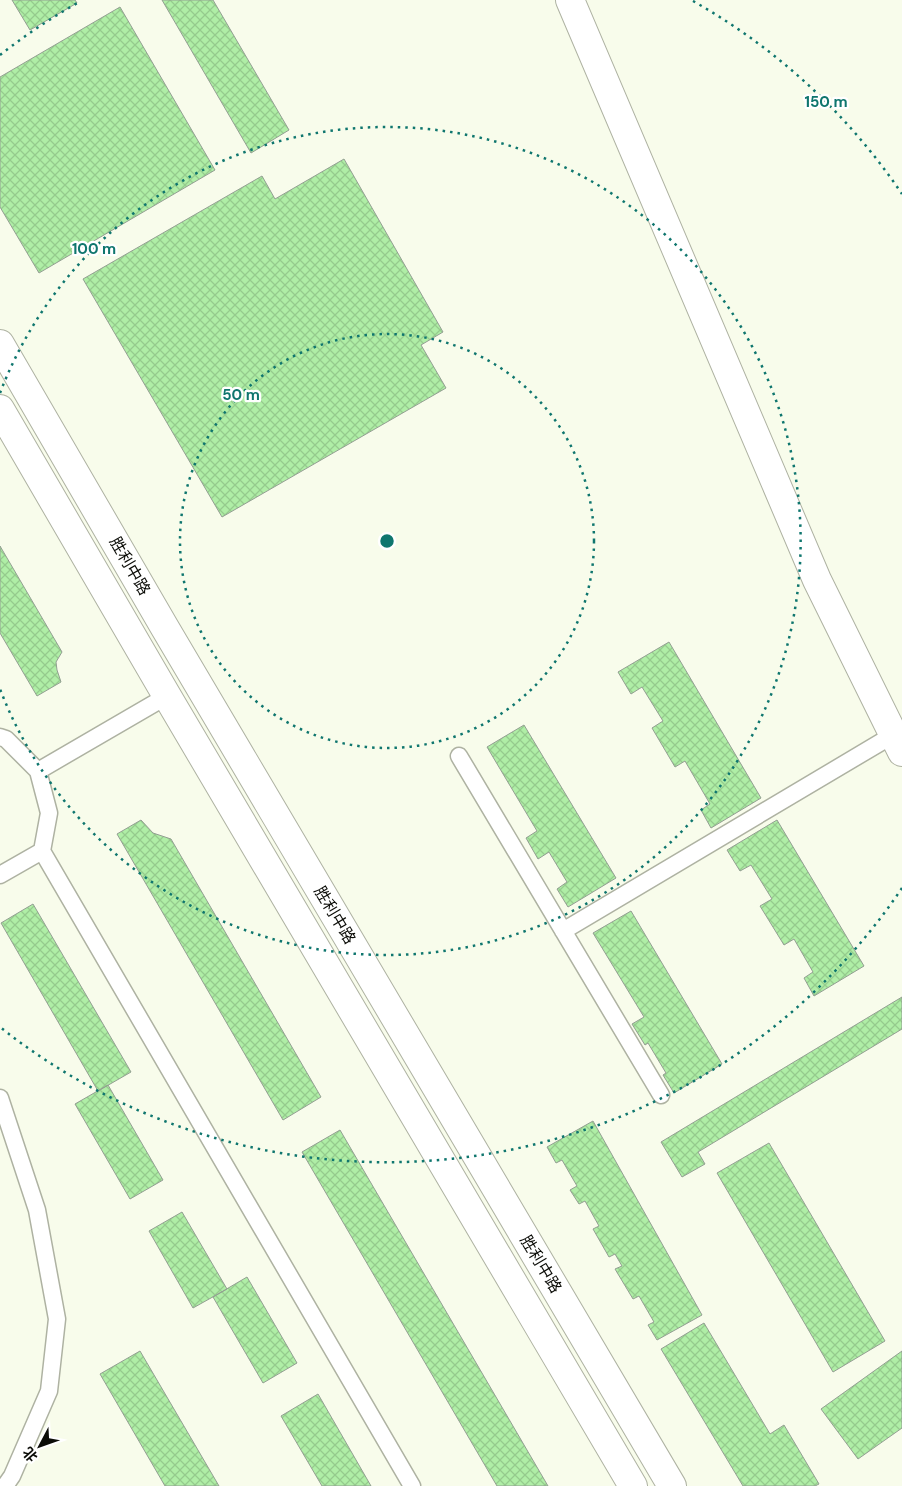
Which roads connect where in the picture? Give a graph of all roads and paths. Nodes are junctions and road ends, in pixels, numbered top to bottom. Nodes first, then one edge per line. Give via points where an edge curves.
1 (570, 0) edge
2 (0, 344) edge
3 (0, 409) edge
4 (167, 696) junction
5 (0, 737) edge
6 (897, 744) edge
7 (459, 756) dead end
8 (38, 771) junction
9 (42, 851) junction
10 (0, 876) edge
11 (563, 931) junction
12 (661, 1096) dead end
13 (0, 1098) edge
14 (5, 1486) edge
15 (412, 1486) edge
16 (634, 1486) edge
17 (672, 1486) edge

1 - 6 street via 817,580
2 - 17 street, 胜利中路
3 - 4 street, 胜利中路
4 - 8 lane
4 - 16 street, 胜利中路
5 - 8 lane via 6,739
6 - 11 lane
7 - 11 lane
8 - 9 lane via 49,813
9 - 10 lane
9 - 15 lane
11 - 12 lane
13 - 14 lane via 37,1210 57,1319 49,1391

